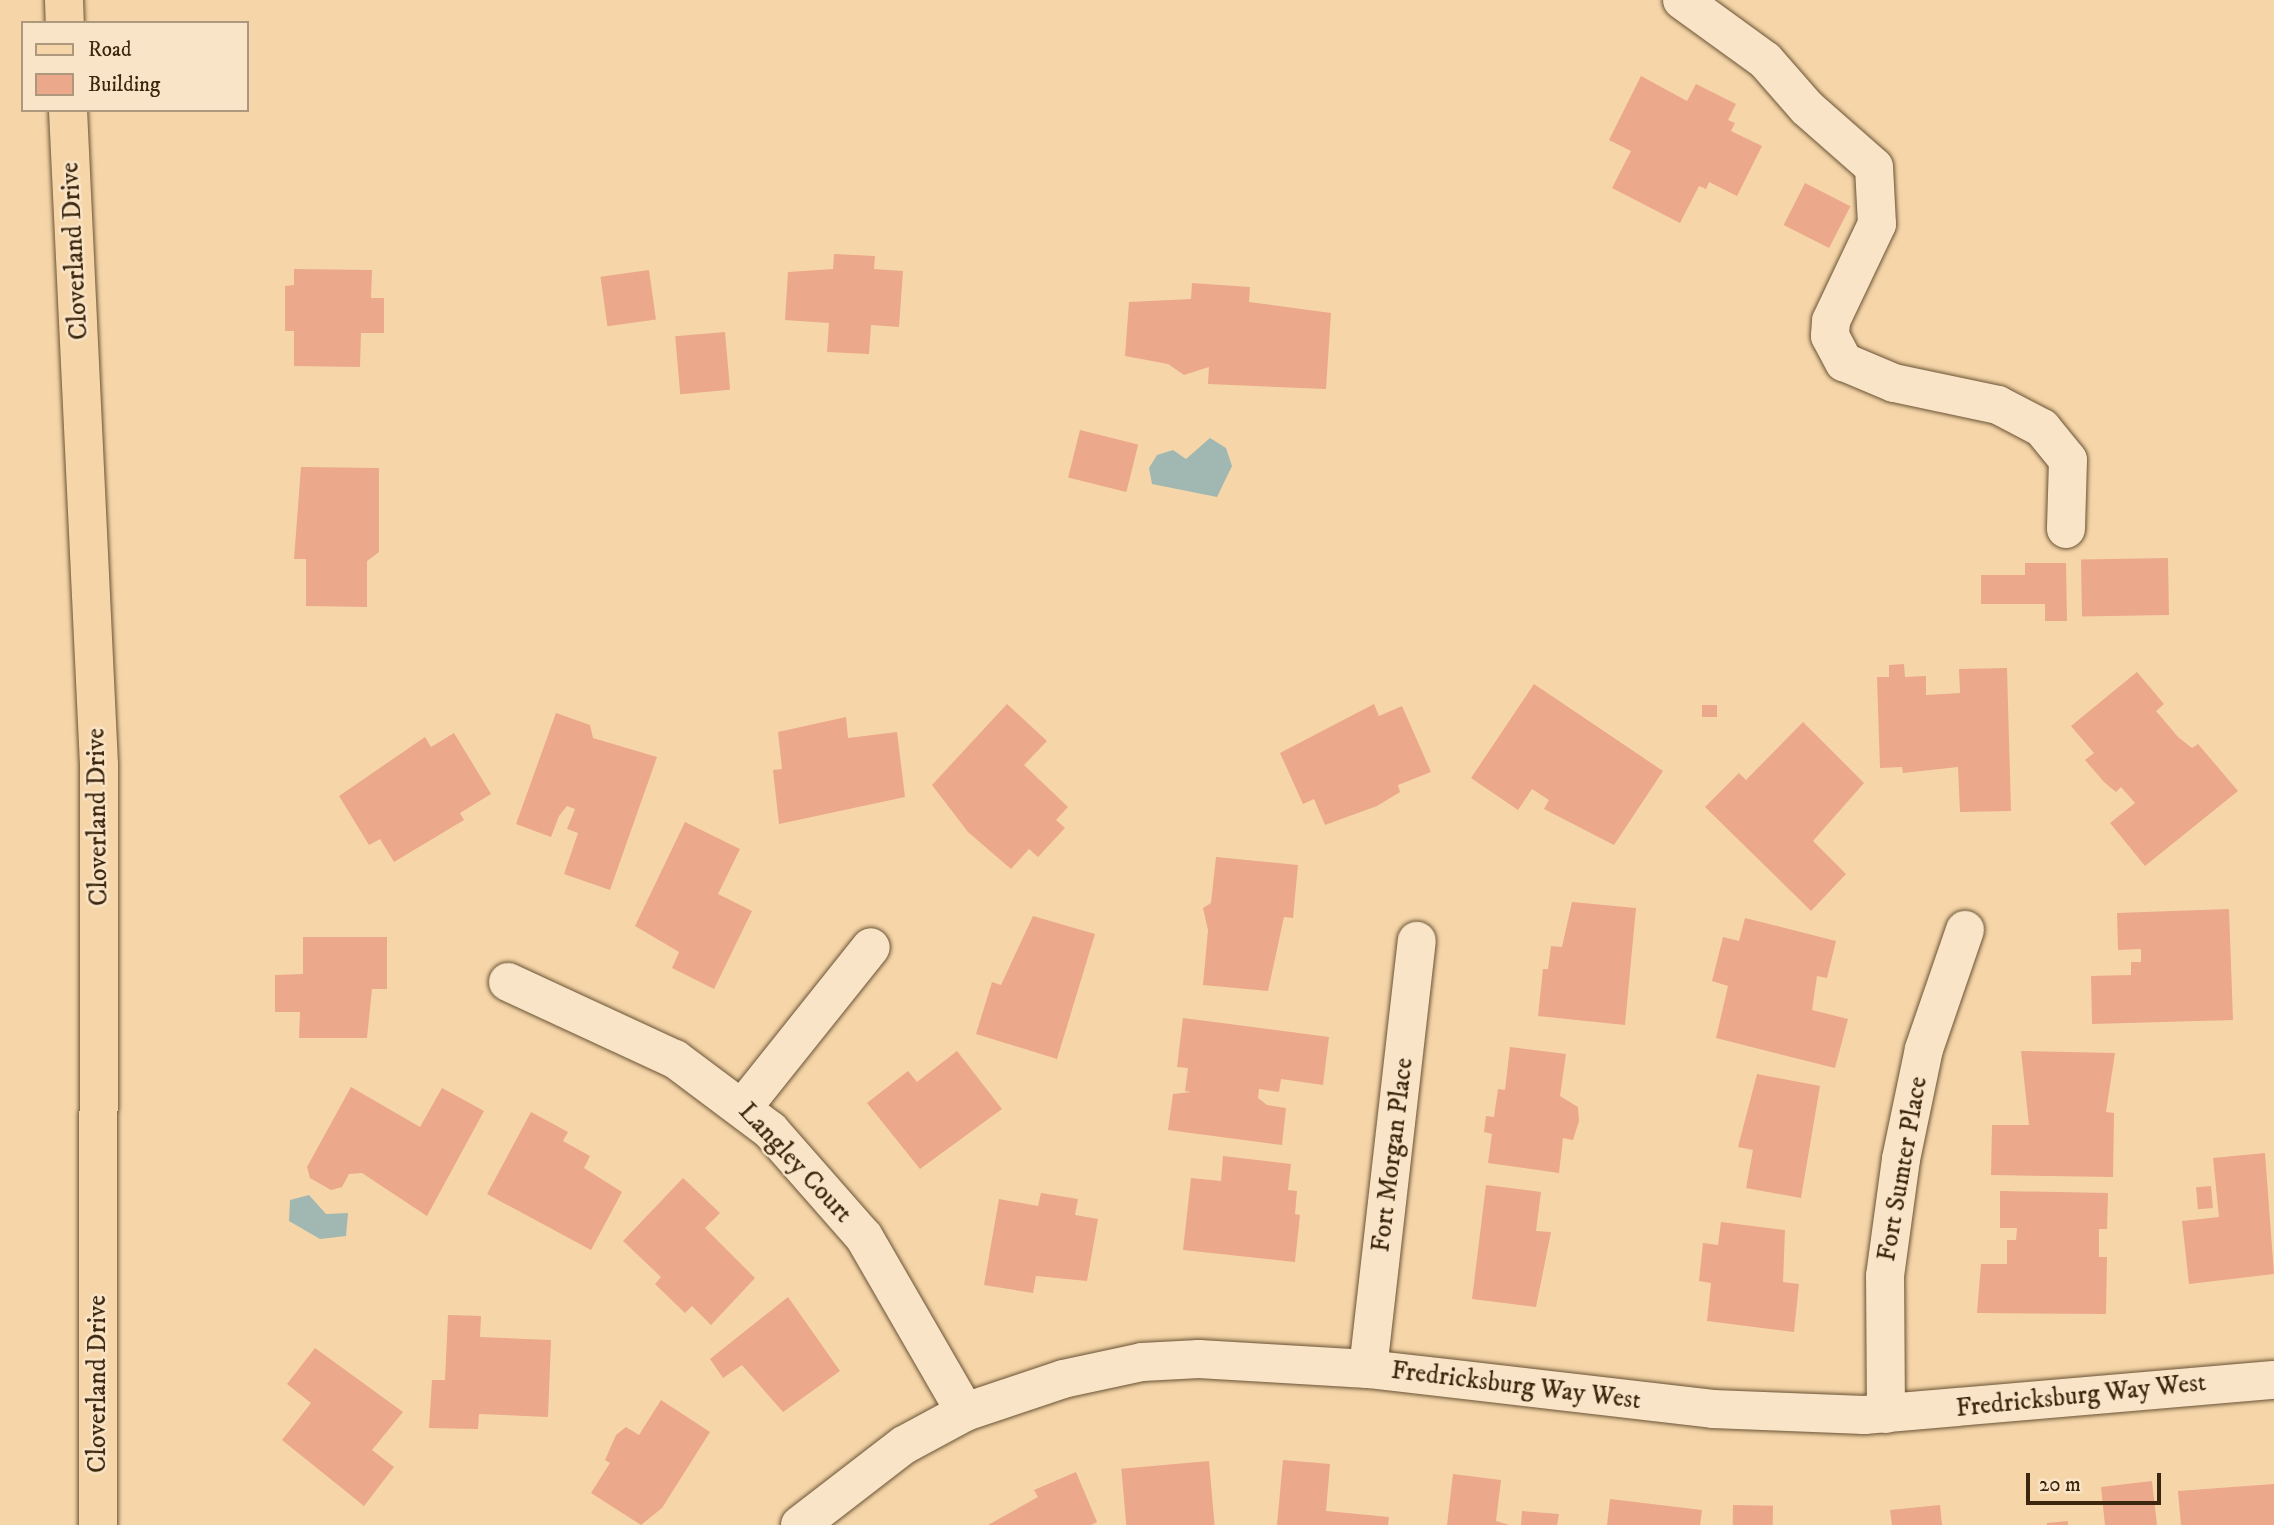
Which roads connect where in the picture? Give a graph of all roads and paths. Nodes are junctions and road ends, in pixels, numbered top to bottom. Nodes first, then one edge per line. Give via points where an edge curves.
1 (64, 0) edge
2 (1682, 0) edge
3 (65, 21) edge
4 (68, 112) edge
5 (2066, 529) dead end
6 (1965, 930) dead end
7 (1417, 941) dead end
8 (871, 947) dead end
9 (508, 982) dead end
10 (744, 1106) junction
11 (1368, 1369) junction
12 (2274, 1380) edge
13 (965, 1412) junction
14 (1886, 1414) junction
15 (98, 1525) edge
16 (800, 1525) edge

1 - 3 main road
2 - 5 street via 1765,60 1807,108 1874,167 1877,224 1831,321 1835,350 1855,370 1998,405 2042,428 2068,460
4 - 15 main road, Cloverland Drive via 99,778
6 - 14 street, Fort Sumter Place via 1924,1049 1901,1158 1885,1276
7 - 11 street, Fort Morgan Place
8 - 10 street
9 - 10 street, Langley Court via 674,1059
10 - 13 street, Langley Court via 797,1157 864,1237
11 - 13 street, Fredricksburg Way West via 1142,1362 1063,1378
11 - 14 street, Fredricksburg Way West via 1713,1409
12 - 14 street, Fredricksburg Way West
13 - 16 street, Fredricksburg Way West via 881,1460

